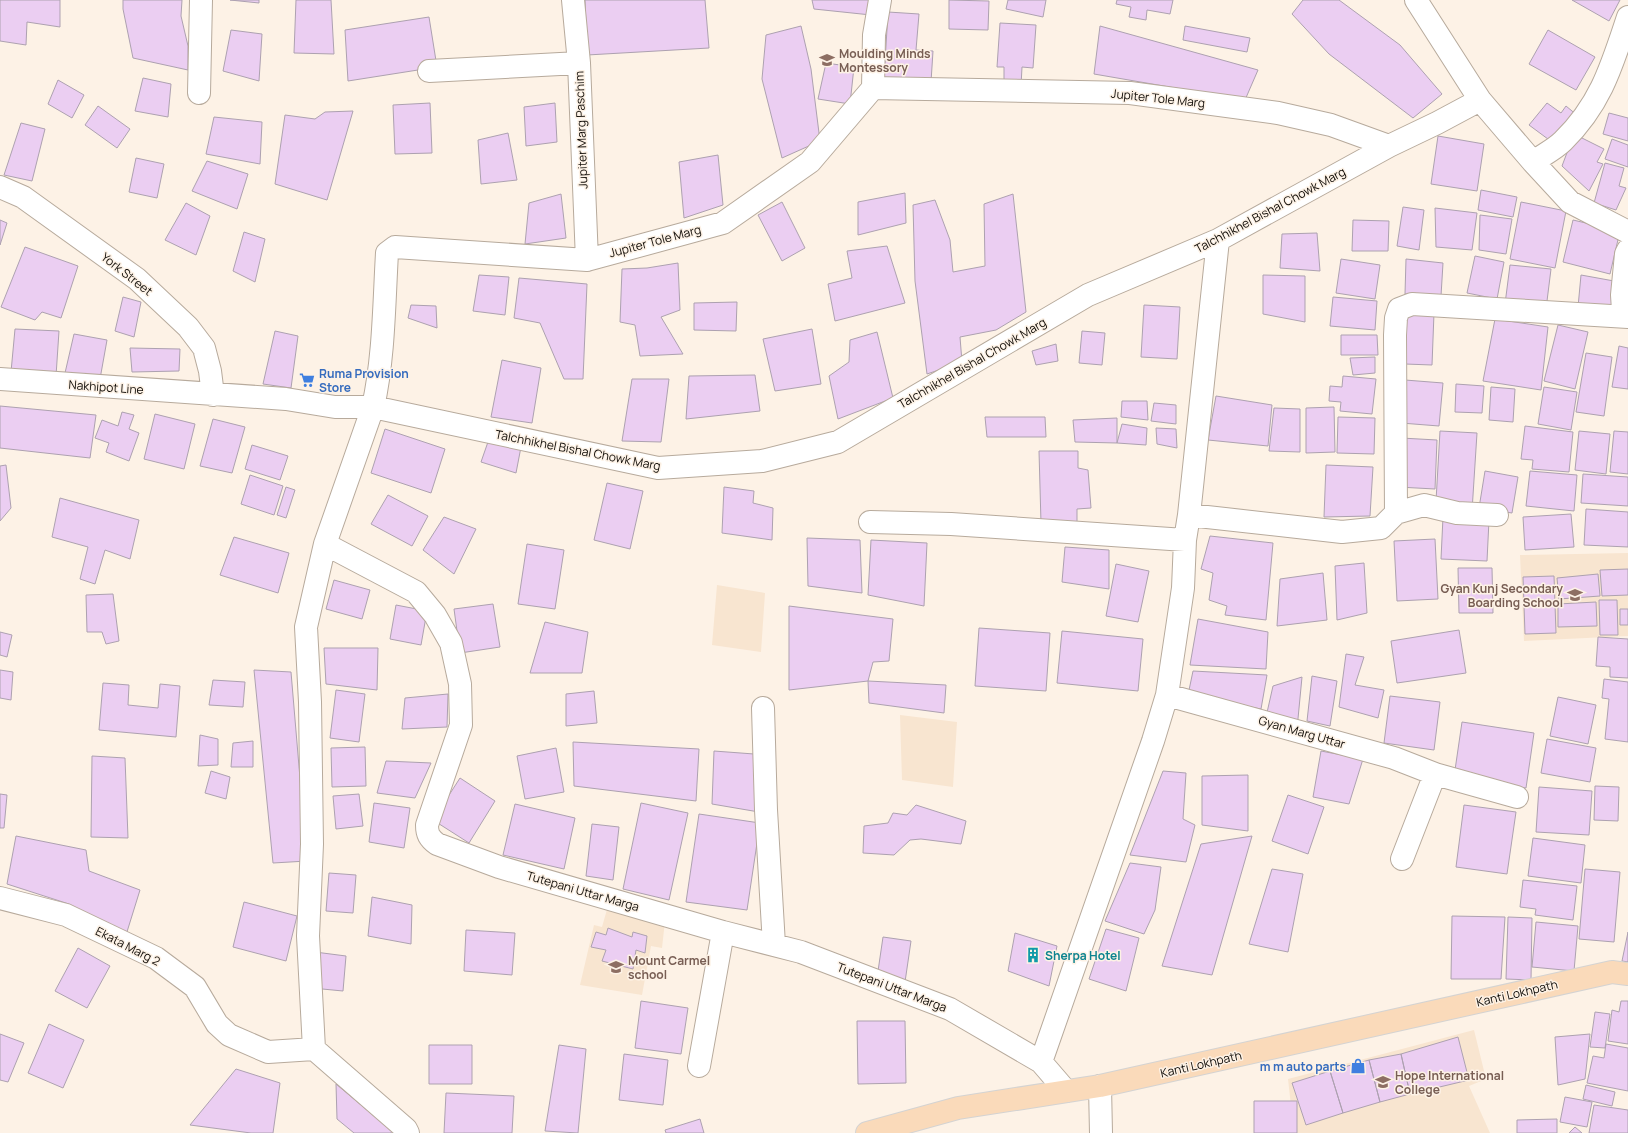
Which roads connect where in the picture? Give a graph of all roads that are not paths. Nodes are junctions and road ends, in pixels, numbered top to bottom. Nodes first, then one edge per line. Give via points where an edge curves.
1 (201, 0) edge
2 (573, 0) edge
3 (880, 0) edge
4 (1416, 0) edge
5 (1628, 17) edge
6 (579, 62) junction
7 (429, 71) dead end
8 (873, 88) junction
9 (199, 94) dead end
10 (1480, 100) junction
11 (1389, 146) junction
12 (1533, 162) junction
13 (0, 187) edge
14 (1628, 232) edge
15 (1218, 240) junction
16 (1628, 250) edge
17 (587, 260) junction
18 (1628, 313) edge
19 (1628, 317) edge
20 (0, 379) edge
21 (213, 395) junction
22 (373, 407) junction
23 (1396, 513) junction
24 (1189, 515) junction
25 (1497, 515) dead end
26 (870, 522) dead end
27 (1185, 540) junction
28 (325, 544) junction
29 (1167, 695) junction
30 (763, 708) dead end
31 (1435, 774) junction
32 (1517, 797) dead end
33 (1402, 859) dead end
34 (0, 898) edge
35 (723, 932) junction
36 (774, 945) junction
37 (1628, 974) edge
38 (314, 1049) junction
39 (1042, 1062) junction
40 (699, 1066) dead end
41 (1100, 1086) junction
42 (1066, 1091) junction
43 (408, 1133) edge
44 (867, 1133) edge
45 (1101, 1133) edge

1 - 9 street
2 - 6 street, Jupiter Marg Paschim
3 - 8 street via 874,35
4 - 10 street
5 - 12 street via 1610,73 1588,114 1563,142
6 - 7 street
6 - 17 street, Jupiter Marg Paschim
8 - 11 street, Jupiter Tole Marg via 1130,93 1278,113 1331,125
8 - 17 street, Jupiter Tole Marg via 810,162 723,223
10 - 11 street, Talchhikhel Bishal Chowk Marg
10 - 12 street
11 - 15 street, Talchhikhel Bishal Chowk Marg
12 - 14 street via 1570,202
13 - 21 street, York Street via 22,197 136,279 188,328 204,348
15 - 22 street, Talchhikhel Bishal Chowk Marg via 1088,295 838,442 762,461 658,468
15 - 24 street
16 - 18 street via 1622,294 1623,310
17 - 22 street, Jupiter Tole Marg via 395,247 387,253 380,361
19 - 23 street via 1412,304 1399,308 1394,335
20 - 21 street, Nakhipot Line
21 - 22 street, Talchhikhel Bishal Chowk Marg via 286,400 335,407
22 - 28 street
23 - 24 street via 1381,528 1342,532
23 - 25 street via 1424,505 1457,513
24 - 27 street
26 - 27 street via 951,524
27 - 29 street via 1182,588
28 - 35 street, Tutepani Uttar Marga via 416,592 435,615 450,643 460,684 461,725 427,825 430,839 437,844 499,867
28 - 38 street via 306,627 312,844 308,936
29 - 31 street, Gyan Marg Uttar via 1394,758
29 - 39 street
30 - 36 street
31 - 32 street, Gyan Marg Uttar
31 - 33 street
34 - 38 street, Ekata Marg 2 via 66,916 156,958 195,988 217,1024 229,1035 268,1052
35 - 36 street, Tutepani Uttar Marga
35 - 40 street
36 - 39 street, Tutepani Uttar Marga via 801,952 950,1009
37 - 41 main road, Kanti Lokhpath via 1612,972
38 - 43 street
39 - 42 street, Tutepani Uttar Marga
41 - 42 main road, Kanti Lokhpath
41 - 45 street
42 - 44 main road, Kanti Lokhpath via 958,1108

